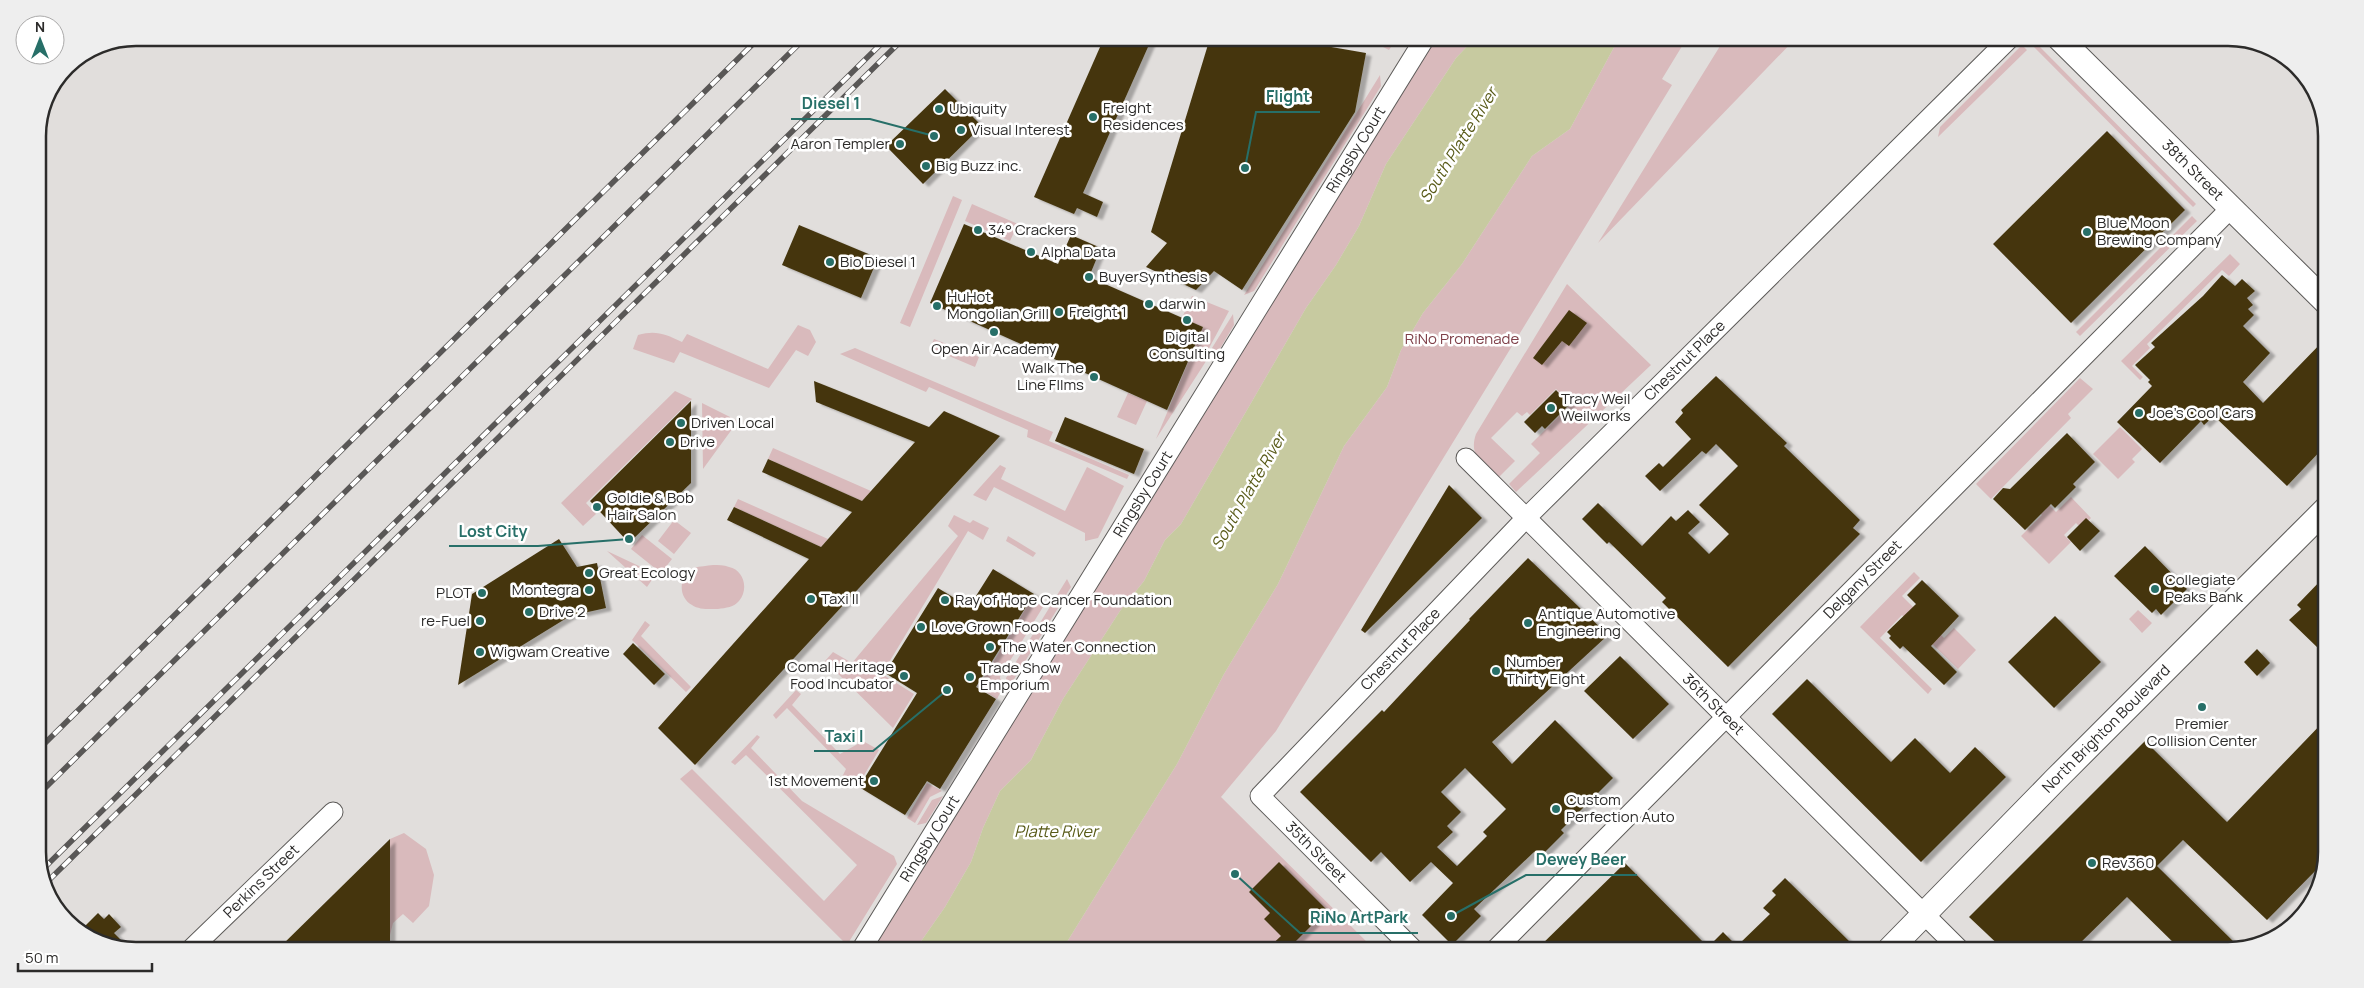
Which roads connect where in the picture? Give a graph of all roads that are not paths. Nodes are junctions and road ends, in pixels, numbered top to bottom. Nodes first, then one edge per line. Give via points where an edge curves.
1 (1420, 46) edge
2 (2002, 46) edge
3 (2067, 46) edge
4 (2230, 209) junction
5 (2318, 294) edge
6 (1466, 458) dead end
7 (2318, 517) edge
8 (1526, 518) junction
9 (1726, 718) junction
10 (1260, 796) joint
11 (333, 812) dead end
12 (1924, 915) junction
13 (198, 942) edge
14 (866, 942) edge
15 (1406, 942) edge
16 (1503, 942) edge
17 (1897, 942) edge
18 (1952, 942) edge

1 - 14 street, Ringsby Court
2 - 8 street, Chestnut Place
3 - 4 main road, 38th Street
4 - 5 main road, 38th Street
4 - 9 street, Delgany Street
6 - 8 street, 36th Street
7 - 12 main road, North Brighton Boulevard
8 - 9 street, 36th Street
8 - 10 street, Chestnut Place
9 - 12 street, 36th Street
9 - 16 street, Delgany Street
10 - 15 street, 35th Street
11 - 13 street, Perkins Street
12 - 17 main road, North Brighton Boulevard
12 - 18 street, 36th Street

